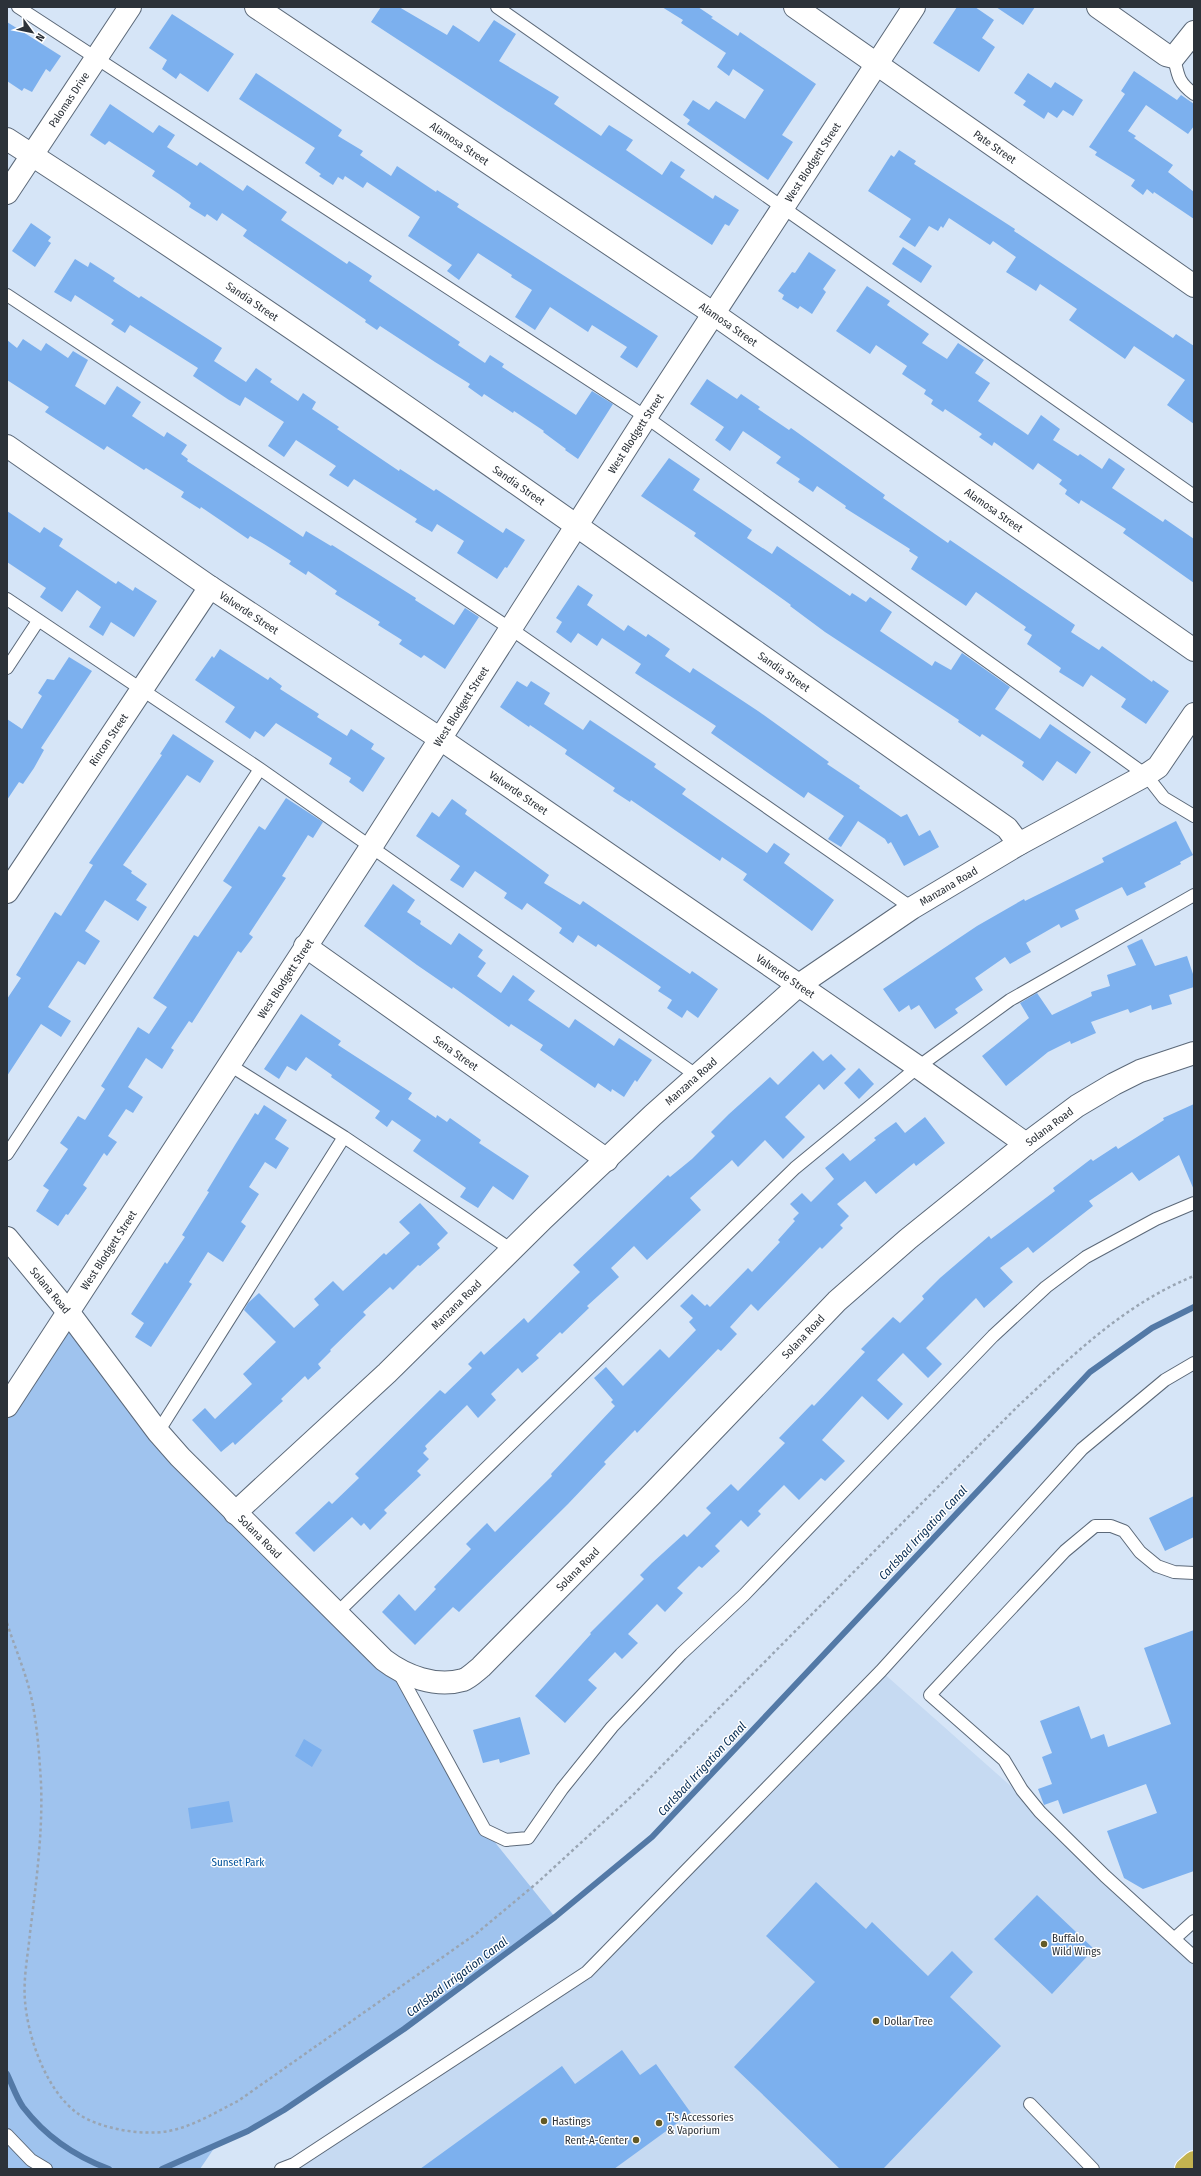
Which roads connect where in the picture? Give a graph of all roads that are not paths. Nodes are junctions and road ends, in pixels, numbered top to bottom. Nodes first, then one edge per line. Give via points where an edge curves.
1 (18, 7) edge
2 (130, 7) edge
3 (256, 7) edge
4 (496, 7) edge
5 (795, 7) edge
6 (914, 7) edge
7 (1098, 7) edge
8 (1194, 32) edge
9 (1174, 57) junction
10 (97, 58) junction
11 (878, 64) junction
12 (1194, 94) edge
13 (7, 139) edge
14 (32, 155) junction
15 (7, 193) edge
16 (783, 206) junction
17 (1194, 286) edge
18 (7, 295) edge
19 (714, 314) junction
20 (646, 417) junction
21 (7, 446) edge
22 (1194, 496) edge
23 (577, 525) junction
24 (210, 588) junction
25 (7, 600) edge
26 (38, 620) junction
27 (511, 629) junction
28 (1194, 650) edge
29 (7, 668) edge
30 (143, 689) junction
31 (1194, 714) edge
32 (439, 738) junction
33 (260, 769) junction
34 (1146, 775) junction
35 (1194, 816) edge
36 (1019, 844) junction
37 (371, 847) junction
38 (7, 892) edge
39 (1194, 895) edge
40 (912, 908) junction
41 (305, 946) junction
42 (799, 985) junction
43 (1194, 1053) edge
44 (228, 1064) junction
45 (918, 1067) junction
46 (696, 1075) junction
47 (344, 1137) junction
48 (1026, 1144) junction
49 (7, 1154) edge
50 (607, 1160) junction
51 (1194, 1203) edge
52 (7, 1238) edge
53 (512, 1250) junction
54 (69, 1313) junction
55 (1194, 1363) edge
56 (7, 1406) edge
57 (158, 1432) junction
58 (235, 1513) junction
59 (1194, 1573) edge
60 (337, 1613) junction
61 (397, 1671) junction
62 (1194, 1921) edge
63 (1174, 1939) junction
64 (1194, 1957) edge
65 (1030, 2104) dead end
66 (7, 2135) edge
67 (1194, 2162) edge
68 (46, 2169) edge
69 (281, 2169) edge
70 (1093, 2169) edge
71 (1186, 2169) edge

1 - 10 lane
2 - 10 street, Palomas Drive
3 - 19 street, Alamosa Street
4 - 16 lane
5 - 11 street, Pate Street
6 - 11 street, West Blodgett Street
7 - 9 street via 1166,55
8 - 9 street
9 - 12 lane via 1182,85
10 - 14 street, Palomas Drive
10 - 20 lane
11 - 16 street, West Blodgett Street
11 - 17 street, Pate Street
13 - 14 street, Sandia Street
14 - 15 street, Palomas Drive
14 - 23 street, Sandia Street via 334,357
16 - 19 street, West Blodgett Street
16 - 22 lane
18 - 27 lane
19 - 20 street, West Blodgett Street
19 - 28 street, Alamosa Street
20 - 23 street, West Blodgett Street
20 - 34 lane
21 - 24 street, Valverde Street
23 - 27 street, West Blodgett Street
23 - 36 street, Sandia Street via 705,618 1007,828
24 - 30 street, Rincon Street
24 - 32 street, Valverde Street
25 - 26 lane
26 - 29 lane
26 - 30 lane
27 - 32 street, West Blodgett Street
27 - 40 lane
30 - 33 lane
30 - 38 street, Rincon Street
31 - 34 street, Manzana Road via 1158,767
32 - 37 street, West Blodgett Street
32 - 42 street, Valverde Street
33 - 37 lane
33 - 49 lane
34 - 35 lane via 1164,798
34 - 36 street, Manzana Road
36 - 40 street, Manzana Road
37 - 41 street, West Blodgett Street
37 - 46 lane
39 - 45 lane via 1010,1000
40 - 42 street, Manzana Road
41 - 44 street, West Blodgett Street
41 - 50 street, Sena Street
42 - 45 street, Valverde Street
42 - 46 street, Manzana Road
43 - 48 street, Solana Road via 1140,1071 1114,1084 1078,1106
44 - 47 lane
44 - 54 street, West Blodgett Street
45 - 48 street, Valverde Street
45 - 60 lane via 796,1168
46 - 50 street, Manzana Road
47 - 53 lane
47 - 57 lane
48 - 61 street, Solana Road via 908,1239 837,1301 481,1667 464,1680 440,1682 424,1680
50 - 53 street, Manzana Road
51 - 61 lane via 1156,1219 1080,1261 1046,1287 993,1336 744,1595 681,1654 612,1727 562,1789 528,1838 506,1840 485,1830
52 - 54 street, Solana Road
53 - 58 street, Manzana Road via 387,1372
54 - 56 street, West Blodgett Street
54 - 57 street, Solana Road
55 - 69 lane via 1165,1380 1082,1449 881,1671 586,1972 294,2164
57 - 58 street, Solana Road
58 - 60 street, Solana Road
59 - 63 lane via 1174,1572 1157,1566 1140,1552 1124,1531 1111,1526 1095,1526 1065,1551 930,1695 1004,1760 1022,1790 1040,1812
60 - 61 street, Solana Road
62 - 63 lane
63 - 64 lane
65 - 70 lane
66 - 68 lane via 31,2160
67 - 71 highway

